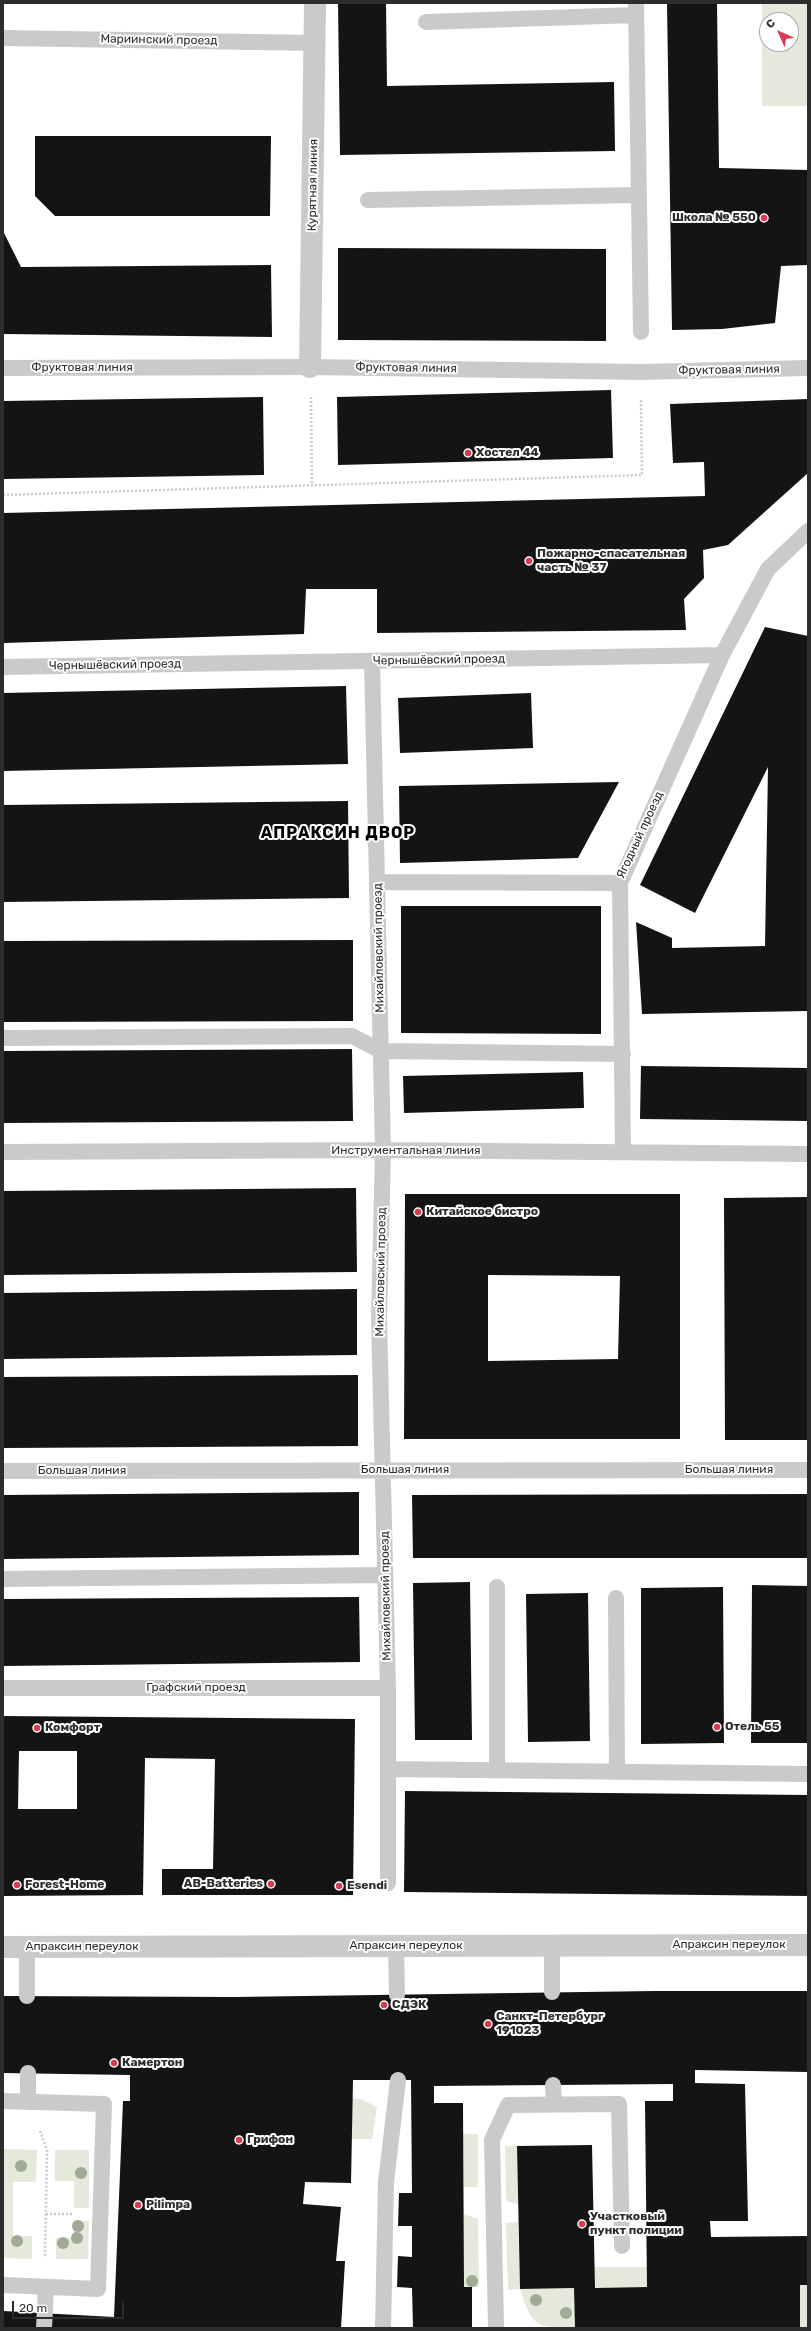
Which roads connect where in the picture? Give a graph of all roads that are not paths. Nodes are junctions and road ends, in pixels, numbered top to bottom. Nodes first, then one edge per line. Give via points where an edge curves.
1 (315, 3) edge
2 (636, 9) edge
3 (426, 22) dead end
4 (3, 38) edge
5 (314, 43) junction
6 (639, 195) junction
7 (368, 200) dead end
8 (641, 332) dead end
9 (310, 367) junction
10 (3, 368) edge
11 (808, 368) edge
12 (808, 531) edge
13 (722, 655) junction
14 (372, 661) junction
15 (3, 667) edge
16 (378, 882) junction
17 (620, 883) junction
18 (3, 1038) edge
19 (381, 1051) junction
20 (623, 1054) junction
21 (383, 1150) junction
22 (3, 1152) edge
23 (623, 1152) junction
24 (808, 1154) edge
25 (382, 1470) junction
26 (808, 1470) edge
27 (3, 1471) edge
28 (385, 1574) junction
29 (3, 1579) edge
30 (497, 1587) dead end
31 (616, 1598) dead end
32 (3, 1688) edge
33 (388, 1688) junction
34 (388, 1769) junction
35 (497, 1770) junction
36 (617, 1772) junction
37 (808, 1774) edge
38 (388, 1883) dead end
39 (552, 1945) junction
40 (808, 1945) edge
41 (396, 1946) junction
42 (3, 1947) edge
43 (27, 1947) junction
44 (552, 1992) dead end
45 (397, 1995) dead end
46 (27, 1996) dead end
47 (28, 2074) dead end
48 (398, 2080) dead end
49 (553, 2085) dead end
50 (3, 2101) edge
51 (28, 2102) junction
52 (554, 2104) junction
53 (622, 2246) dead end
54 (3, 2284) edge
55 (46, 2287) junction
56 (44, 2328) edge
57 (383, 2328) edge
58 (496, 2328) edge

1 - 5 street, Курятная линия
2 - 3 lane
2 - 6 lane
4 - 5 lane, Мариинский проезд
5 - 9 street, Курятная линия
6 - 7 lane
6 - 8 lane
9 - 10 lane, Фруктовая линия
9 - 11 lane, Фруктовая линия via 641,372
12 - 13 lane via 768,569
13 - 14 lane, Чернышёвский проезд
13 - 17 lane, Ягодный проезд
14 - 15 lane, Чернышёвский проезд
14 - 16 lane, Михайловский проезд
16 - 17 lane, Ягодный проезд
16 - 19 lane, Михайловский проезд
17 - 20 lane
18 - 19 lane via 352,1036
19 - 20 lane
19 - 21 lane, Михайловский проезд
20 - 23 lane
21 - 22 lane, Инструментальная линия
21 - 23 lane, Инструментальная линия
21 - 25 lane, Михайловский проезд via 379,1319
23 - 24 lane, Инструментальная линия
25 - 26 lane, Большая линия
25 - 27 lane, Большая линия
25 - 28 lane, Михайловский проезд
28 - 29 lane
28 - 33 lane, Михайловский проезд
30 - 35 lane
31 - 36 lane
32 - 33 lane, Графский проезд
33 - 34 lane, Михайловский проезд
34 - 35 lane
34 - 38 lane, Михайловский проезд
35 - 36 lane
36 - 37 lane
39 - 40 street, Апраксин переулок
39 - 41 street, Апраксин переулок
39 - 44 lane
41 - 43 street, Апраксин переулок
41 - 45 lane
42 - 43 street, Апраксин переулок
43 - 46 lane
47 - 51 lane
48 - 57 lane via 386,2182
49 - 52 lane
50 - 51 lane
51 - 55 lane via 104,2104 98,2289
52 - 53 lane via 619,2104
52 - 58 lane via 508,2104 492,2140
54 - 55 lane
55 - 56 lane

